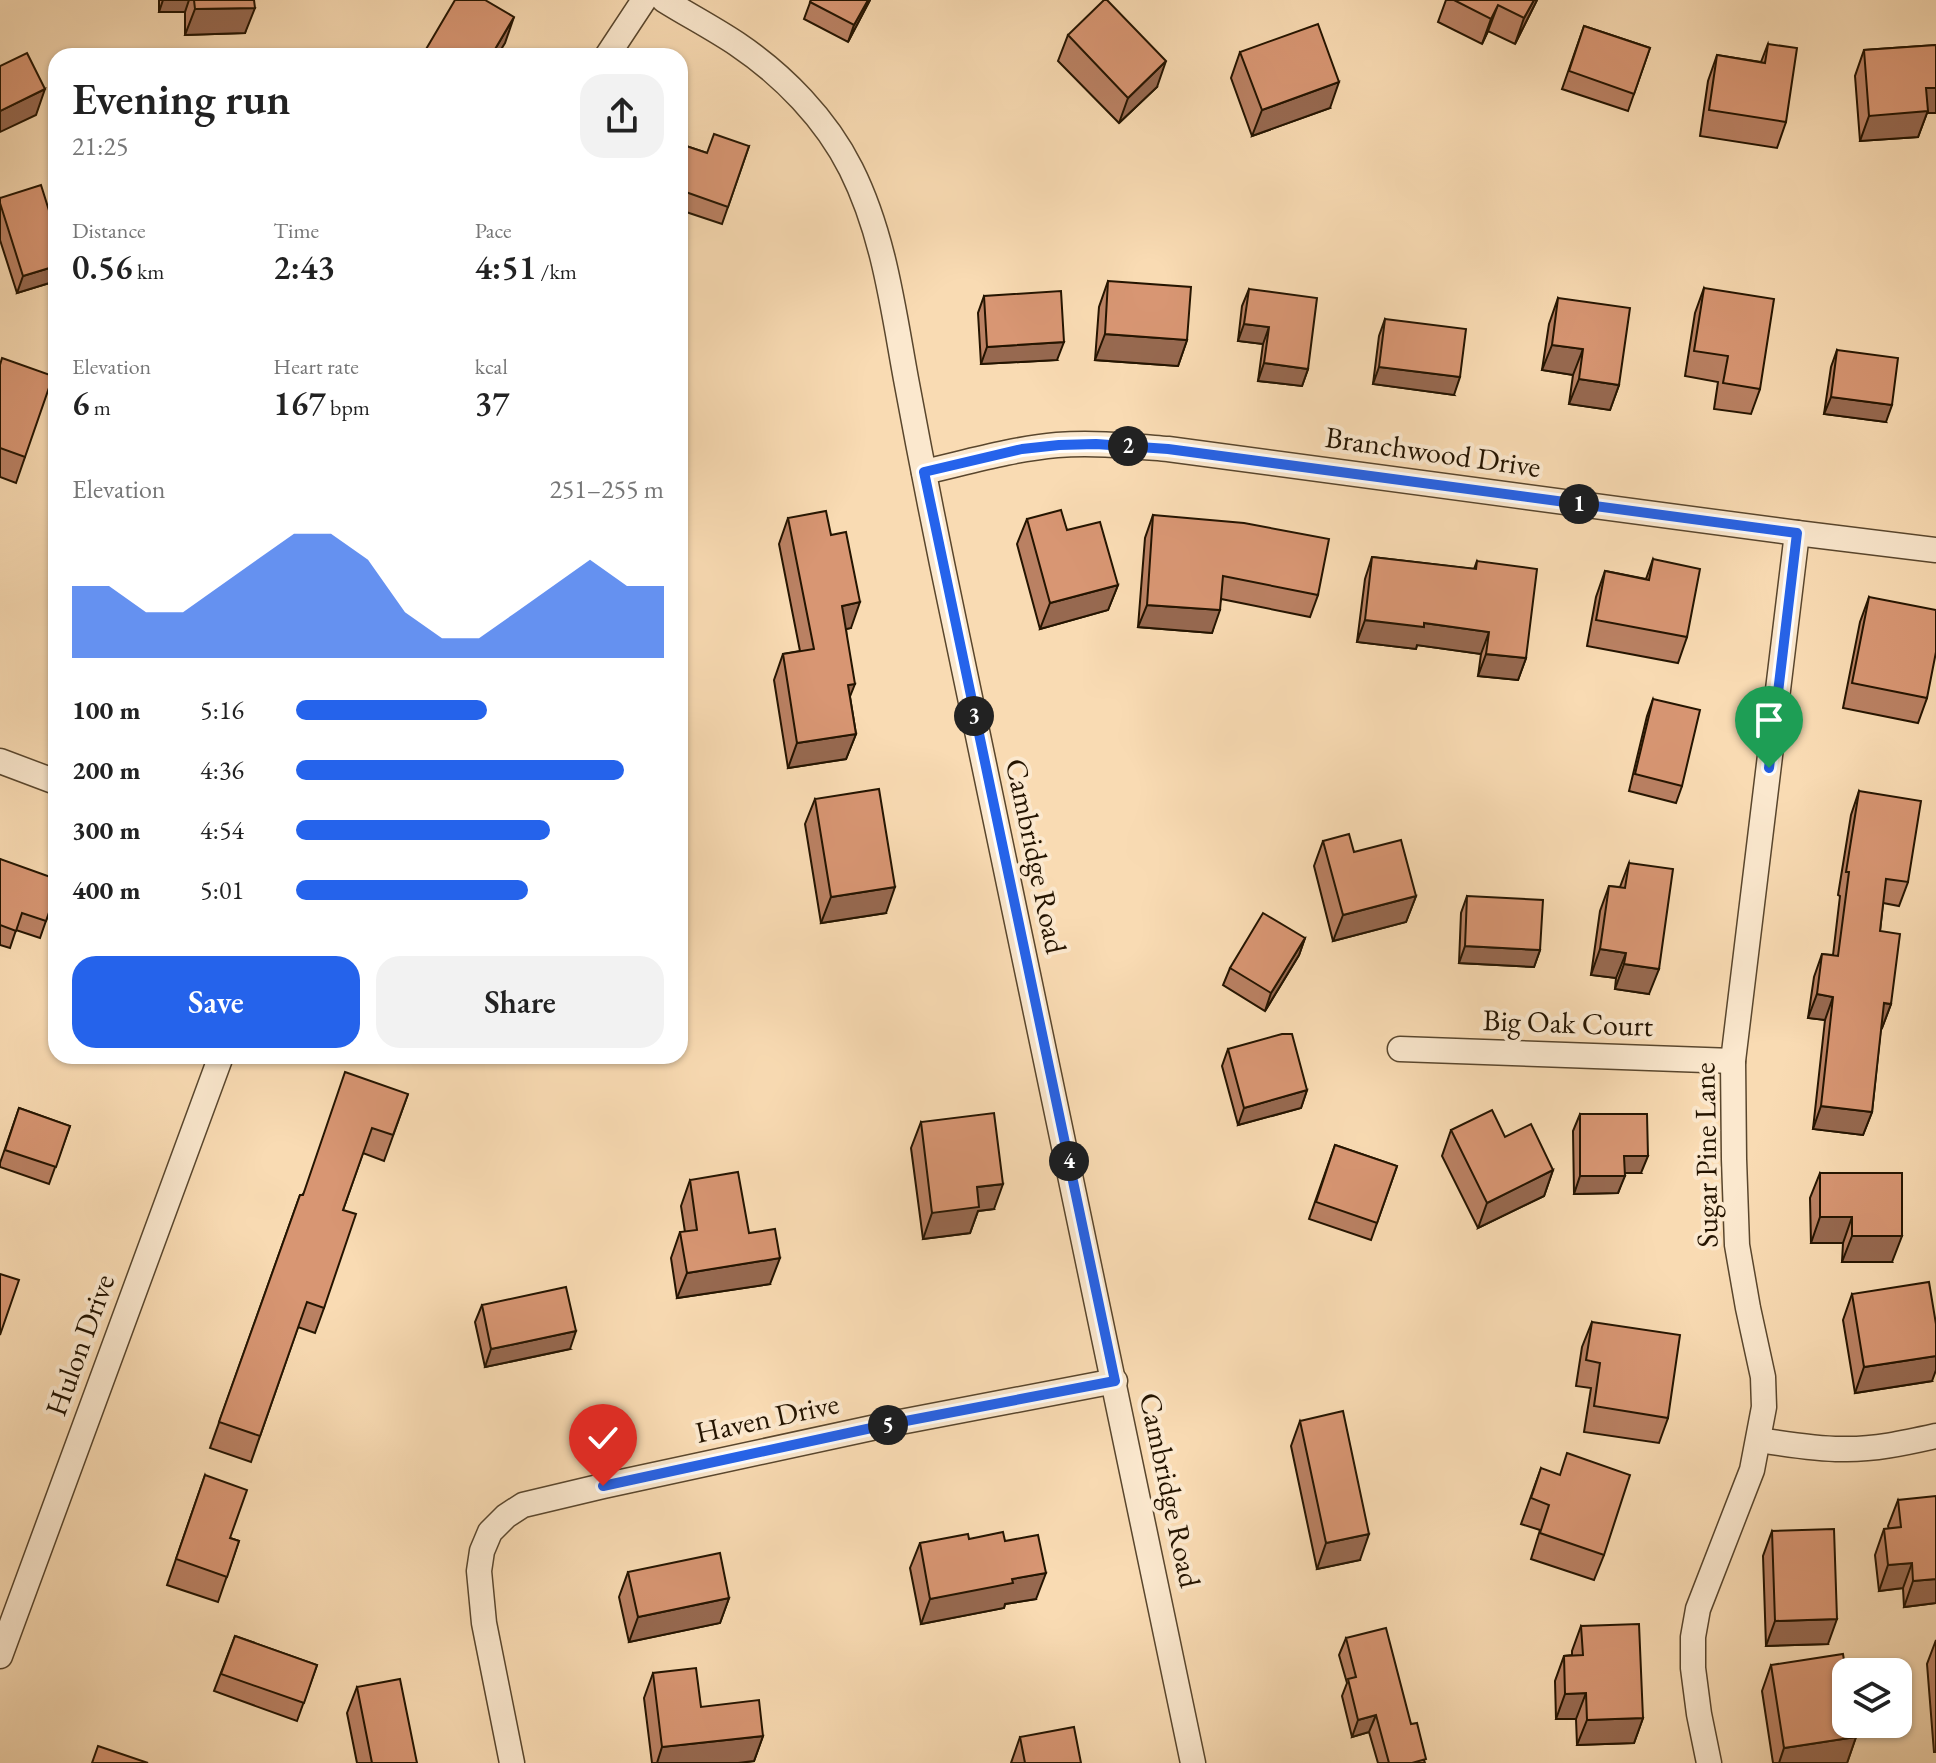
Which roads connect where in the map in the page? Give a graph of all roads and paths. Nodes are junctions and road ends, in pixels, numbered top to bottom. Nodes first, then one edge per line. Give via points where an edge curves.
1 (644, 0) edge
2 (664, 0) edge
3 (612, 48) edge
4 (924, 472) junction
5 (1797, 533) junction
6 (1936, 550) edge
7 (0, 761) edge
8 (48, 779) edge
9 (1400, 1049) dead end
10 (1733, 1061) junction
11 (218, 1064) edge
12 (1115, 1381) junction
13 (1936, 1436) edge
14 (1759, 1440) junction
15 (0, 1656) edge
16 (512, 1763) edge
17 (1193, 1763) edge
18 (1709, 1763) edge

1 - 3 street
2 - 4 street, Cambridge Road via 769,68 830,133 851,169 883,256
4 - 5 street, Branchwood Drive via 1022,449 1111,445
4 - 12 street, Cambridge Road
5 - 6 street, Branchwood Drive
5 - 10 street, Sugar Pine Lane
7 - 8 street
9 - 10 street, Big Oak Court
10 - 14 street, Sugar Pine Lane via 1737,1245 1763,1377
11 - 15 street, Hulon Drive
12 - 16 street, Haven Drive via 890,1424 523,1505 490,1532 479,1571
12 - 17 street, Cambridge Road
13 - 14 street via 1842,1449
14 - 18 street, Sugar Pine Lane via 1698,1609 1693,1637

